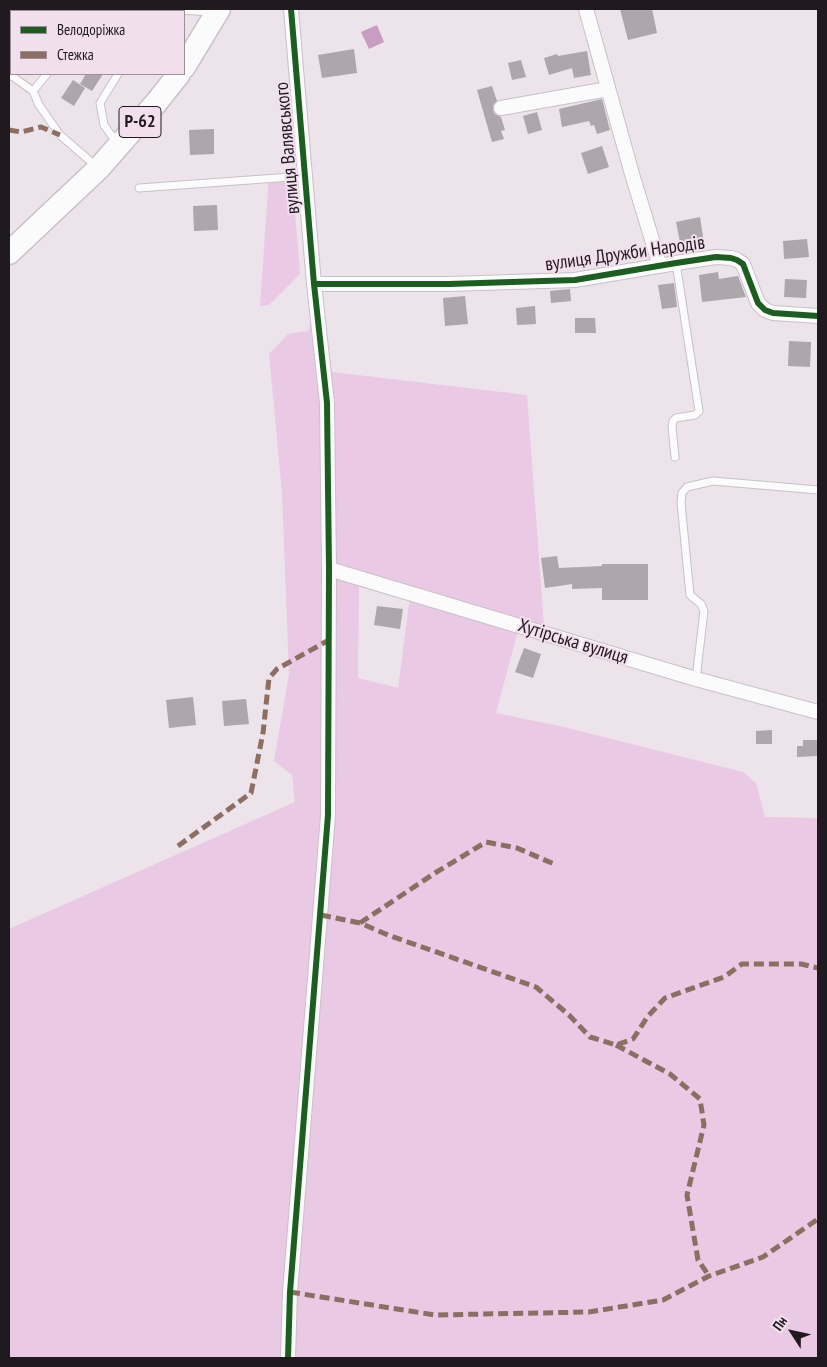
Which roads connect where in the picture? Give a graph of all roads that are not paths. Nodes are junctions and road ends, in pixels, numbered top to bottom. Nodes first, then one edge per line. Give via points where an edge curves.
1 (291, 9) edge
2 (586, 9) edge
3 (185, 10) edge
4 (218, 10) edge
5 (185, 66) edge
6 (10, 75) edge
7 (45, 75) edge
8 (117, 75) edge
9 (178, 75) edge
10 (608, 89) junction
11 (33, 91) junction
12 (501, 108) dead end
13 (118, 146) junction
14 (99, 168) junction
15 (305, 176) junction
16 (139, 188) dead end
17 (9, 253) edge
18 (676, 263) junction
19 (660, 266) junction
20 (314, 284) junction
21 (818, 316) edge
22 (675, 456) dead end
23 (818, 490) edge
24 (329, 569) junction
25 (696, 679) junction
26 (818, 712) edge
27 (288, 1358) edge

1 - 15 street, вулиця Валявського
2 - 10 street
3 - 4 lane
4 - 5 main road
6 - 11 lane
7 - 11 lane
8 - 13 lane via 100,103 104,124
9 - 13 main road, Р-62
10 - 12 street
10 - 19 street
11 - 14 lane via 60,135
13 - 14 main road, Р-62
14 - 17 main road, Р-62
15 - 16 lane
15 - 20 street, вулиця Валявського
18 - 19 street, вулиця Дружби Народів
18 - 21 street, вулиця Дружби Народів via 716,257 737,260 743,264 758,303 765,310
18 - 22 lane via 699,411 673,420
19 - 20 street, вулиця Дружби Народів via 575,280
20 - 24 street, вулиця Валявського via 327,403
23 - 25 lane via 713,481 687,487 682,493 690,595 704,611
24 - 25 street, Хутірська вулиця
24 - 27 street, вулиця Валявського via 328,814 290,1292
25 - 26 street, Хутірська вулиця

